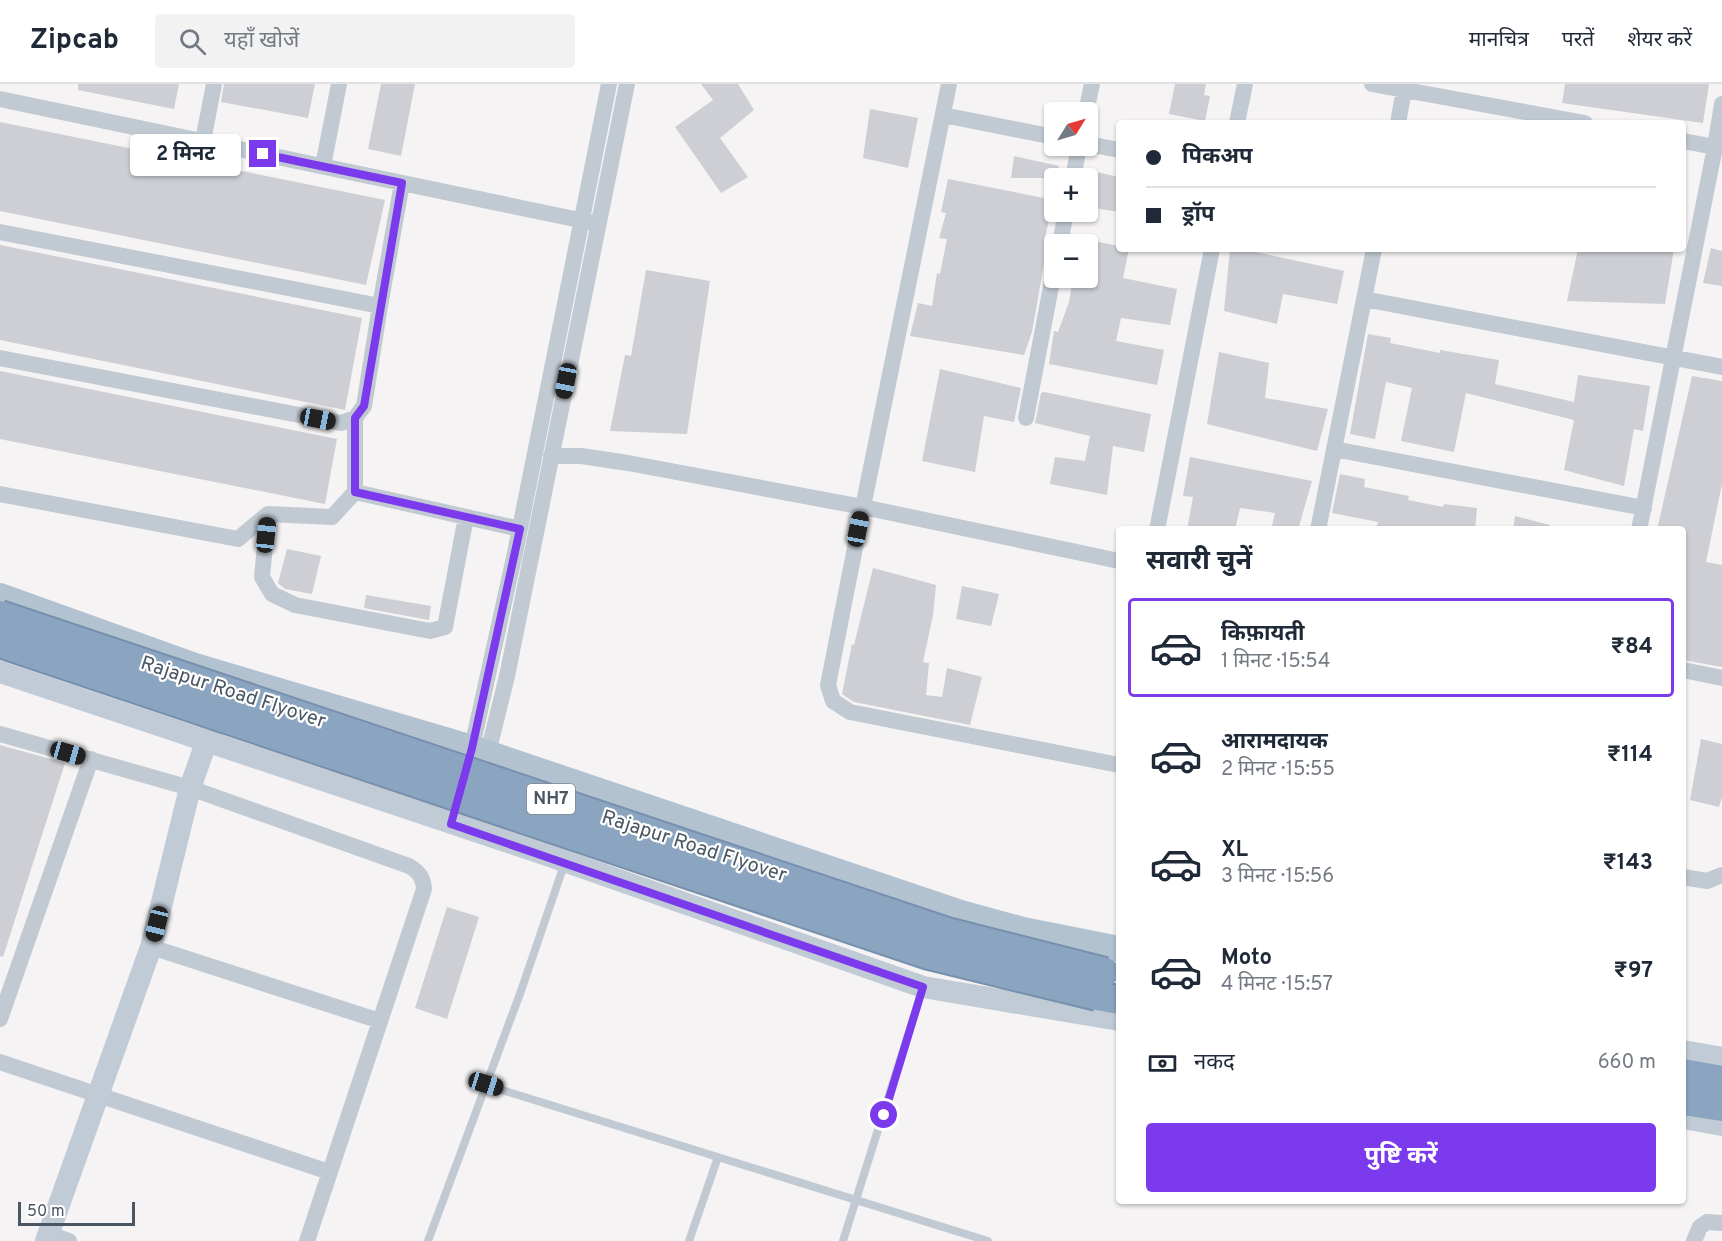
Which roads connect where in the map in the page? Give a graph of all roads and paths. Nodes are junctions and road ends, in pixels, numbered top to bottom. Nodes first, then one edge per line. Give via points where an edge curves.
1 (214, 84) edge
2 (339, 84) edge
3 (609, 84) edge
4 (627, 84) edge
5 (950, 84) edge
6 (1092, 84) edge
7 (1245, 84) edge
8 (1372, 84) edge
9 (1405, 87) edge
10 (0, 99) edge
11 (1088, 102) edge
12 (1722, 104) edge
13 (943, 115) junction
14 (1238, 120) edge
15 (1399, 120) edge
16 (1570, 120) edge
17 (1044, 135) edge
18 (203, 141) junction
19 (1686, 142) edge
20 (1098, 146) edge
21 (1715, 147) junction
22 (1116, 149) edge
23 (323, 166) junction
24 (402, 183) junction
25 (581, 220) junction
26 (598, 224) junction
27 (0, 232) edge
28 (1211, 252) edge
29 (1373, 252) edge
30 (1051, 288) edge
31 (1364, 299) junction
32 (380, 306) junction
33 (0, 358) edge
34 (1673, 358) junction
35 (1722, 367) edge
36 (355, 418) junction
37 (1026, 418) dead end
38 (1334, 449) junction
39 (552, 456) junction
40 (355, 492) junction
41 (0, 494) edge
42 (863, 507) junction
43 (1644, 508) junction
44 (268, 514) junction
45 (466, 517) junction
46 (1158, 526) edge
47 (1319, 526) edge
48 (1641, 526) edge
49 (520, 529) junction
50 (1116, 560) edge
51 (0, 596) edge
52 (0, 615) edge
53 (0, 643) edge
54 (1686, 671) edge
55 (0, 672) edge
56 (227, 675) junction
57 (1722, 678) edge
58 (0, 734) edge
59 (207, 741) junction
60 (478, 756) junction
61 (91, 759) junction
62 (1116, 764) edge
63 (190, 788) junction
64 (460, 827) junction
65 (565, 861) junction
66 (1722, 875) edge
67 (1686, 878) edge
68 (151, 947) junction
69 (1112, 978) edge
70 (923, 987) junction
71 (0, 1019) edge
72 (1116, 1019) edge
73 (380, 1021) junction
74 (1686, 1052) edge
75 (1722, 1058) edge
76 (0, 1062) edge
77 (1686, 1074) edge
78 (1722, 1080) edge
79 (486, 1084) junction
80 (98, 1096) junction
81 (1686, 1101) edge
82 (1722, 1107) edge
83 (1686, 1119) edge
84 (1722, 1125) edge
85 (718, 1157) junction
86 (329, 1172) junction
87 (857, 1200) junction
88 (1722, 1223) edge
89 (55, 1239) edge
90 (307, 1241) edge
91 (428, 1241) edge
92 (689, 1241) edge
93 (843, 1241) edge
94 (988, 1241) edge
95 (1694, 1241) edge

1 - 18 street
2 - 23 street
3 - 25 street
4 - 26 street
5 - 13 street
6 - 11 street
7 - 14 street
8 - 9 street
9 - 15 street
9 - 16 street
10 - 18 street
12 - 21 street
13 - 17 street
13 - 42 street
18 - 23 street
19 - 21 street
20 - 22 street
21 - 34 street
23 - 24 street
24 - 25 street
24 - 32 street
25 - 26 street
25 - 49 street
26 - 39 street
27 - 32 street
28 - 46 street
29 - 31 street
30 - 37 street
31 - 34 street
31 - 38 street
32 - 36 street via 364,406
33 - 36 street via 341,423
34 - 35 street
34 - 43 street
36 - 40 street
38 - 43 street
38 - 47 street
39 - 42 street via 628,462
39 - 60 street
40 - 44 street via 332,517
40 - 45 street
41 - 44 street via 238,539
42 - 50 street
42 - 62 street via 828,685 833,701 850,712
43 - 48 street
44 - 45 street via 261,577 272,594 295,605 429,631 445,627
45 - 49 street
49 - 60 street
51 - 56 main road
52 - 69 highway, Rajapur Road Flyover / NH7, bridge via 947,932
53 - 69 highway, Rajapur Road Flyover / NH7, bridge via 929,955
54 - 57 street
55 - 59 street
56 - 59 street
56 - 60 main road
58 - 61 street
59 - 63 street
59 - 64 street
60 - 64 street
60 - 69 main road via 1023,930
61 - 63 street
61 - 71 street
63 - 68 street
63 - 73 street via 417,871 424,889
64 - 65 street
65 - 70 street
65 - 79 lane
66 - 67 street via 1707,881
68 - 73 street
68 - 80 street
70 - 72 street
70 - 87 lane
73 - 86 street
74 - 75 street
76 - 80 street
77 - 78 highway
79 - 85 lane
79 - 91 lane
80 - 86 street
80 - 89 street
81 - 82 highway
83 - 84 street
85 - 87 lane
85 - 92 lane
86 - 90 street
87 - 93 lane
87 - 94 lane
88 - 95 street via 1707,1222

